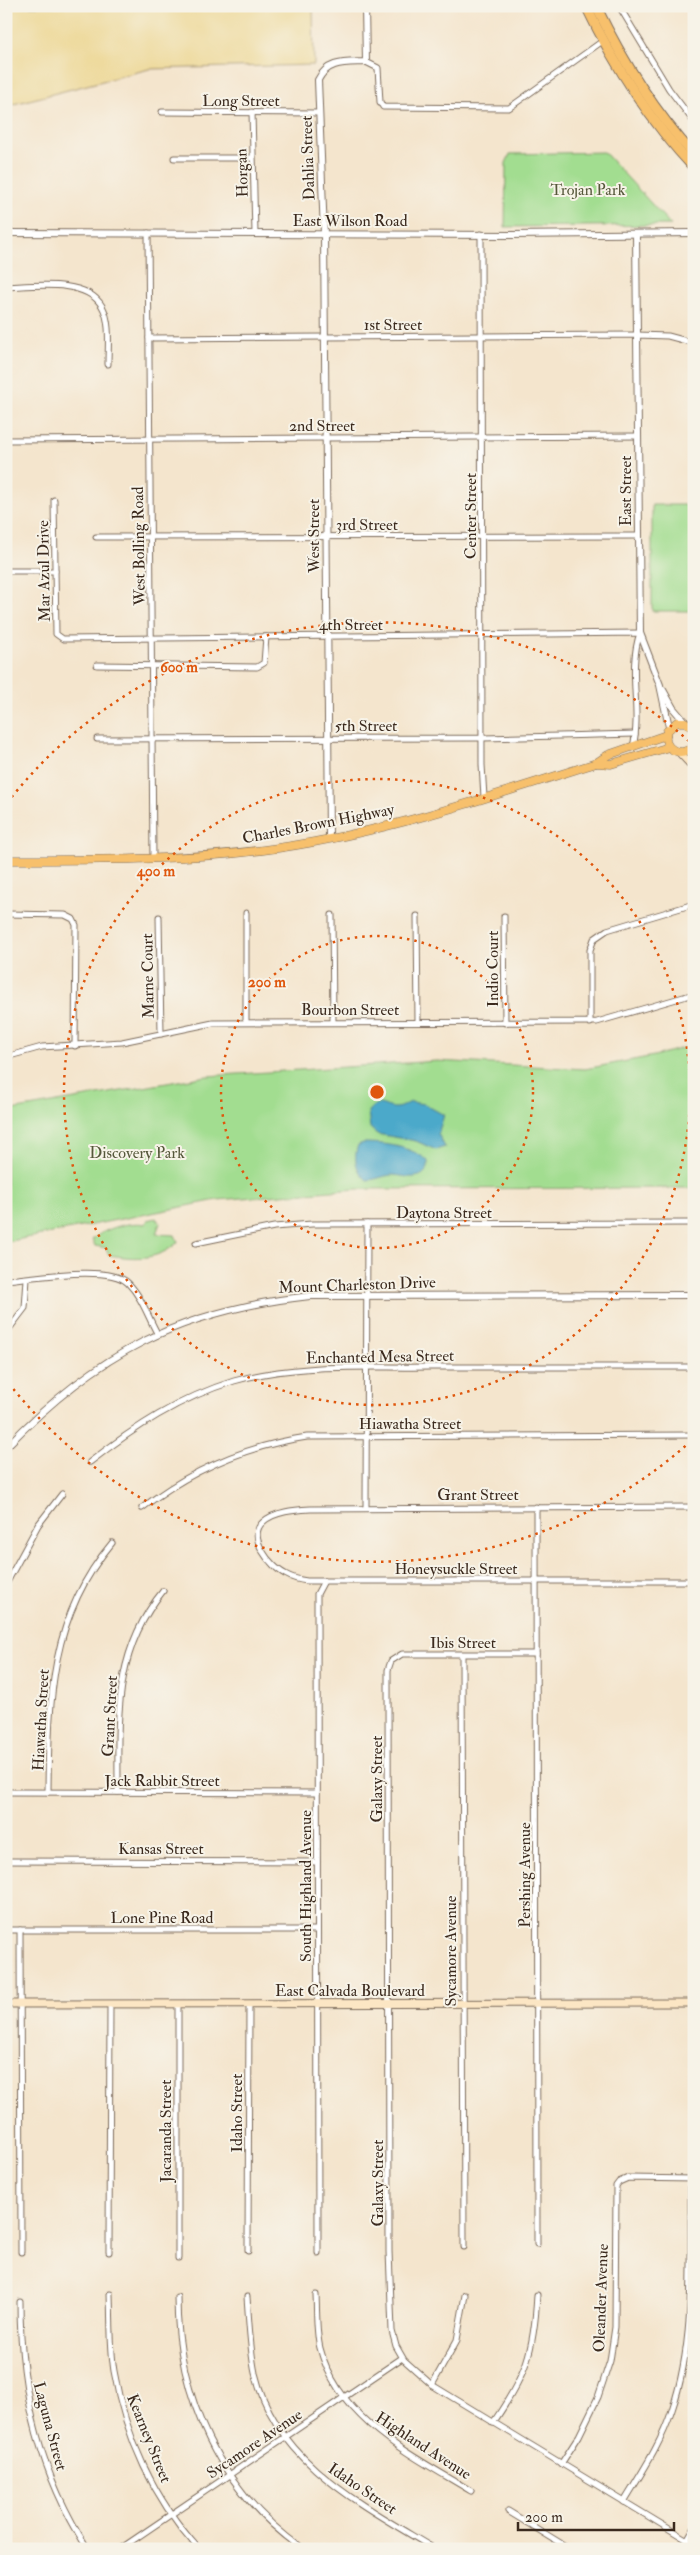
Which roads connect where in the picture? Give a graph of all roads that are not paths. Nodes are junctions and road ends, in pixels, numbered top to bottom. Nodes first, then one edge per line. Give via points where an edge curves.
1 (365, 6) edge
2 (586, 6) edge
3 (596, 6) edge
4 (618, 6) edge
5 (606, 38) junction
6 (366, 62) junction
7 (162, 112) dead end
8 (252, 112) junction
9 (319, 112) junction
10 (694, 122) edge
11 (174, 158) dead end
12 (252, 158) junction
13 (692, 162) edge
14 (6, 233) edge
15 (148, 233) junction
16 (694, 233) edge
17 (255, 234) junction
18 (324, 234) junction
19 (480, 234) junction
20 (636, 234) junction
21 (6, 287) edge
22 (637, 335) junction
23 (325, 336) junction
24 (481, 336) junction
25 (149, 338) junction
26 (694, 343) edge
27 (108, 364) dead end
28 (638, 436) junction
29 (482, 437) junction
30 (326, 438) junction
31 (149, 439) junction
32 (6, 440) edge
33 (54, 500) dead end
34 (482, 536) junction
35 (639, 536) junction
36 (96, 537) dead end
37 (327, 537) junction
38 (151, 538) junction
39 (6, 571) edge
40 (55, 571) junction
41 (640, 633) junction
42 (483, 636) junction
43 (266, 637) junction
44 (328, 637) junction
45 (152, 638) junction
46 (63, 639) joint
47 (97, 665) dead end
48 (152, 665) junction
49 (660, 685) junction
50 (691, 726) edge
51 (667, 731) junction
52 (635, 734) junction
53 (328, 738) junction
54 (483, 738) junction
55 (97, 739) dead end
56 (152, 739) junction
57 (669, 747) junction
58 (693, 747) edge
59 (633, 748) junction
60 (694, 751) edge
61 (679, 752) junction
62 (596, 763) junction
63 (694, 768) edge
64 (484, 797) junction
65 (329, 838) junction
66 (153, 859) junction
67 (6, 860) edge
68 (694, 904) edge
69 (6, 914) edge
70 (246, 914) dead end
71 (332, 915) dead end
72 (417, 916) dead end
73 (504, 916) dead end
74 (159, 917) dead end
75 (694, 994) edge
76 (246, 1021) junction
77 (333, 1022) junction
78 (418, 1022) junction
79 (505, 1022) junction
80 (590, 1022) junction
81 (161, 1034) junction
82 (75, 1046) junction
83 (6, 1056) edge
84 (694, 1223) edge
85 (367, 1224) junction
86 (196, 1243) dead end
87 (27, 1279) junction
88 (6, 1280) edge
89 (367, 1295) junction
90 (694, 1295) edge
91 (6, 1333) edge
92 (157, 1333) junction
93 (694, 1367) edge
94 (367, 1368) junction
95 (694, 1435) edge
96 (367, 1436) junction
97 (6, 1447) edge
98 (90, 1462) dead end
99 (62, 1494) dead end
100 (694, 1506) edge
101 (366, 1507) junction
102 (536, 1507) junction
103 (142, 1508) dead end
104 (265, 1521) joint
105 (112, 1543) dead end
106 (694, 1580) edge
107 (324, 1581) junction
108 (536, 1581) junction
109 (6, 1584) edge
110 (163, 1591) dead end
111 (536, 1654) junction
112 (462, 1655) junction
113 (391, 1661) joint
114 (6, 1792) edge
115 (48, 1792) junction
116 (118, 1792) junction
117 (317, 1793) junction
118 (6, 1862) edge
119 (317, 1862) junction
120 (6, 1930) edge
121 (20, 1930) junction
122 (318, 1930) junction
123 (694, 2003) edge
124 (6, 2004) edge
125 (20, 2004) junction
126 (110, 2004) junction
127 (178, 2004) junction
128 (249, 2004) junction
129 (389, 2004) junction
130 (462, 2004) junction
131 (536, 2004) junction
132 (318, 2005) junction
133 (692, 2179) edge
134 (536, 2244) dead end
135 (464, 2247) dead end
136 (248, 2251) dead end
137 (21, 2252) dead end
138 (109, 2252) dead end
139 (318, 2253) dead end
140 (178, 2258) dead end
141 (110, 2294) dead end
142 (316, 2295) dead end
143 (465, 2295) dead end
144 (537, 2295) dead end
145 (177, 2297) dead end
146 (247, 2297) dead end
147 (20, 2302) dead end
148 (402, 2358) junction
149 (432, 2385) junction
150 (343, 2397) junction
151 (493, 2422) junction
152 (287, 2437) junction
153 (561, 2464) junction
154 (229, 2476) junction
155 (471, 2491) dead end
156 (624, 2502) junction
157 (508, 2511) dead end
158 (171, 2514) junction
159 (694, 2528) edge
160 (687, 2540) junction
161 (694, 2544) edge
162 (433, 2548) edge
163 (88, 2549) edge
164 (120, 2549) edge
165 (198, 2549) edge
166 (304, 2549) edge
167 (570, 2549) edge

1 - 6 street
2 - 5 highway
3 - 5 highway
4 - 10 street via 663,80
5 - 6 street via 509,108 383,107 378,68
5 - 13 highway via 639,101
6 - 9 street, Dahlia Street via 330,65 318,80
7 - 8 street, Long Street
8 - 9 street, Long Street
8 - 12 street, Horgan
9 - 18 street, Dahlia Street
11 - 12 street
12 - 17 street, Horgan
14 - 15 street, East Wilson Road
15 - 17 street, East Wilson Road
15 - 25 street, West Bolling Road
16 - 20 street, East Wilson Road
17 - 18 street, East Wilson Road
18 - 19 street, East Wilson Road
18 - 23 street, West Street
19 - 20 street, East Wilson Road
19 - 24 street, Center Street
20 - 22 street, East Street
21 - 27 street via 81,289 102,305 108,331
22 - 24 street, 1st Street
22 - 26 street, 1st Street via 668,336
22 - 28 street, East Street
23 - 24 street, 1st Street
23 - 25 street, 1st Street
23 - 30 street, West Street
24 - 29 street, Center Street
25 - 31 street, West Bolling Road
28 - 29 street, 2nd Street
28 - 35 street, East Street
29 - 30 street, 2nd Street
29 - 34 street, Center Street
30 - 31 street, 2nd Street
30 - 37 street, West Street
31 - 32 street, 2nd Street
31 - 38 street, West Bolling Road
33 - 40 street, Mar Azul Drive
34 - 35 street, 3rd Street
34 - 37 street, 3rd Street
34 - 42 street, Center Street
35 - 41 street, East Street
36 - 38 street, 3rd Street
37 - 38 street, 3rd Street
37 - 44 street, West Street
38 - 45 street, West Bolling Road
39 - 40 street
40 - 46 street, Mar Azul Drive via 56,634
41 - 42 street, 4th Street
41 - 49 street
41 - 52 street, East Street via 633,681
42 - 44 street, 4th Street
42 - 54 street, Center Street
43 - 44 street, 4th Street
43 - 45 street, 4th Street
43 - 48 street via 264,663 257,667
44 - 53 street, West Street
45 - 46 street, 4th Street
45 - 48 street, West Bolling Road
47 - 48 street
48 - 56 street, West Bolling Road
49 - 50 street via 673,708
49 - 51 street
50 - 51 main road, Charles Brown Highway via 676,722
51 - 57 main road
51 - 59 main road, Charles Brown Highway
52 - 54 street, 5th Street
52 - 59 street, East Street
53 - 54 street, 5th Street
53 - 56 street, 5th Street
53 - 65 street, West Street
54 - 64 street, Center Street
55 - 56 street, 5th Street
56 - 66 street, West Bolling Road
57 - 61 main road
57 - 62 main road, Charles Brown Highway via 611,764
58 - 60 main road
58 - 61 main road
59 - 62 main road, Charles Brown Highway via 608,755
61 - 63 main road
62 - 64 main road, Charles Brown Highway
64 - 65 main road, Charles Brown Highway
65 - 66 main road, Charles Brown Highway via 228,854
66 - 67 main road, Charles Brown Highway
68 - 80 street via 607,930 594,938 590,950
69 - 82 street via 57,914 71,918 76,925
70 - 76 street
71 - 77 street
72 - 78 street
73 - 79 street, Indio Court
74 - 81 street, Marne Court
75 - 80 street, Bourbon Street via 608,1020
76 - 77 street, Bourbon Street
76 - 81 street, Bourbon Street via 213,1023
77 - 78 street, Bourbon Street
78 - 79 street, Bourbon Street
79 - 80 street, Bourbon Street
81 - 82 street, Bourbon Street via 122,1042
82 - 83 street, Bourbon Street via 31,1049
84 - 85 street, Daytona Street
85 - 86 street, Daytona Street via 280,1226
85 - 89 street
87 - 88 street
87 - 91 street via 25,1308
87 - 92 street via 99,1272 117,1275 137,1295
89 - 90 street, Mount Charleston Drive
89 - 92 street, Mount Charleston Drive via 264,1301 224,1309
89 - 94 street
92 - 97 street, Mount Charleston Drive via 104,1362 66,1390
93 - 94 street, Enchanted Mesa Street
94 - 96 street
94 - 98 street, Enchanted Mesa Street via 293,1369 235,1381 170,1407 137,1426
95 - 96 street, Hiawatha Street
96 - 101 street
96 - 103 street, Hiawatha Street via 307,1437 246,1451 204,1468
99 - 109 street via 38,1525
100 - 102 street, Grant Street
101 - 102 street, Grant Street
101 - 104 street, Grant Street via 290,1511
102 - 108 street, Pershing Avenue
104 - 107 street, Honeysuckle Street via 259,1526 258,1540 270,1562 297,1580
105 - 115 street, Hiawatha Street via 92,1569 76,1599 59,1644 50,1695
106 - 108 street, Honeysuckle Street
107 - 108 street, Honeysuckle Street
107 - 117 street, South Highland Avenue via 316,1594
108 - 111 street, Pershing Avenue
110 - 116 street, Grant Street via 143,1619 122,1677
111 - 112 street, Ibis Street
111 - 131 street, Pershing Avenue
112 - 113 street, Ibis Street via 402,1654
112 - 130 street, Sycamore Avenue
113 - 129 street, Galaxy Street via 388,1670
114 - 115 street, Jack Rabbit Street
115 - 116 street, Jack Rabbit Street
116 - 117 street, Jack Rabbit Street
117 - 119 street, South Highland Avenue
118 - 119 street, Kansas Street
119 - 122 street, South Highland Avenue
120 - 121 street, Lone Pine Road
121 - 122 street, Lone Pine Road
121 - 125 street
122 - 132 street, South Highland Avenue
123 - 131 main road, East Calvada Boulevard
124 - 125 main road, East Calvada Boulevard
125 - 126 main road, East Calvada Boulevard
125 - 137 street
126 - 127 main road, East Calvada Boulevard
126 - 138 street
127 - 128 main road, East Calvada Boulevard
127 - 140 street, Jacaranda Street
128 - 132 main road, East Calvada Boulevard
128 - 136 street, Idaho Street
129 - 130 main road, East Calvada Boulevard
129 - 132 main road, East Calvada Boulevard
129 - 148 street, Galaxy Street via 389,2251 392,2331
130 - 131 main road, East Calvada Boulevard
130 - 135 street, Sycamore Avenue
131 - 134 street, Pershing Avenue
132 - 139 street, South Highland Avenue
133 - 153 street, Oleander Avenue via 628,2178 619,2182 615,2193 615,2327 610,2361 598,2397
133 - 156 street via 689,2330 683,2368 663,2434
141 - 158 street, Kearney Street via 112,2354 119,2396 139,2456
142 - 150 street via 320,2346 326,2367
143 - 149 street via 457,2340
144 - 151 street via 535,2332 529,2358 516,2388
145 - 154 street via 181,2357 189,2394 204,2433
146 - 152 street, Idaho Street via 256,2374 267,2405
147 - 163 street, Laguna Street via 25,2381 37,2437 66,2514
148 - 149 street, Galaxy Street
148 - 150 street, Sycamore Avenue
149 - 151 street, Galaxy Street
150 - 152 street, Sycamore Avenue
150 - 155 street, Highland Avenue via 379,2433
151 - 153 street, Galaxy Street
152 - 154 street, Sycamore Avenue
152 - 162 street, Idaho Street via 334,2486
153 - 156 street, Galaxy Street
154 - 158 street, Sycamore Avenue
154 - 166 street via 268,2520
156 - 160 street, Galaxy Street
157 - 167 street
158 - 164 street, Sycamore Avenue
158 - 165 street, Kearney Street
159 - 160 street
160 - 161 street, Galaxy Street

